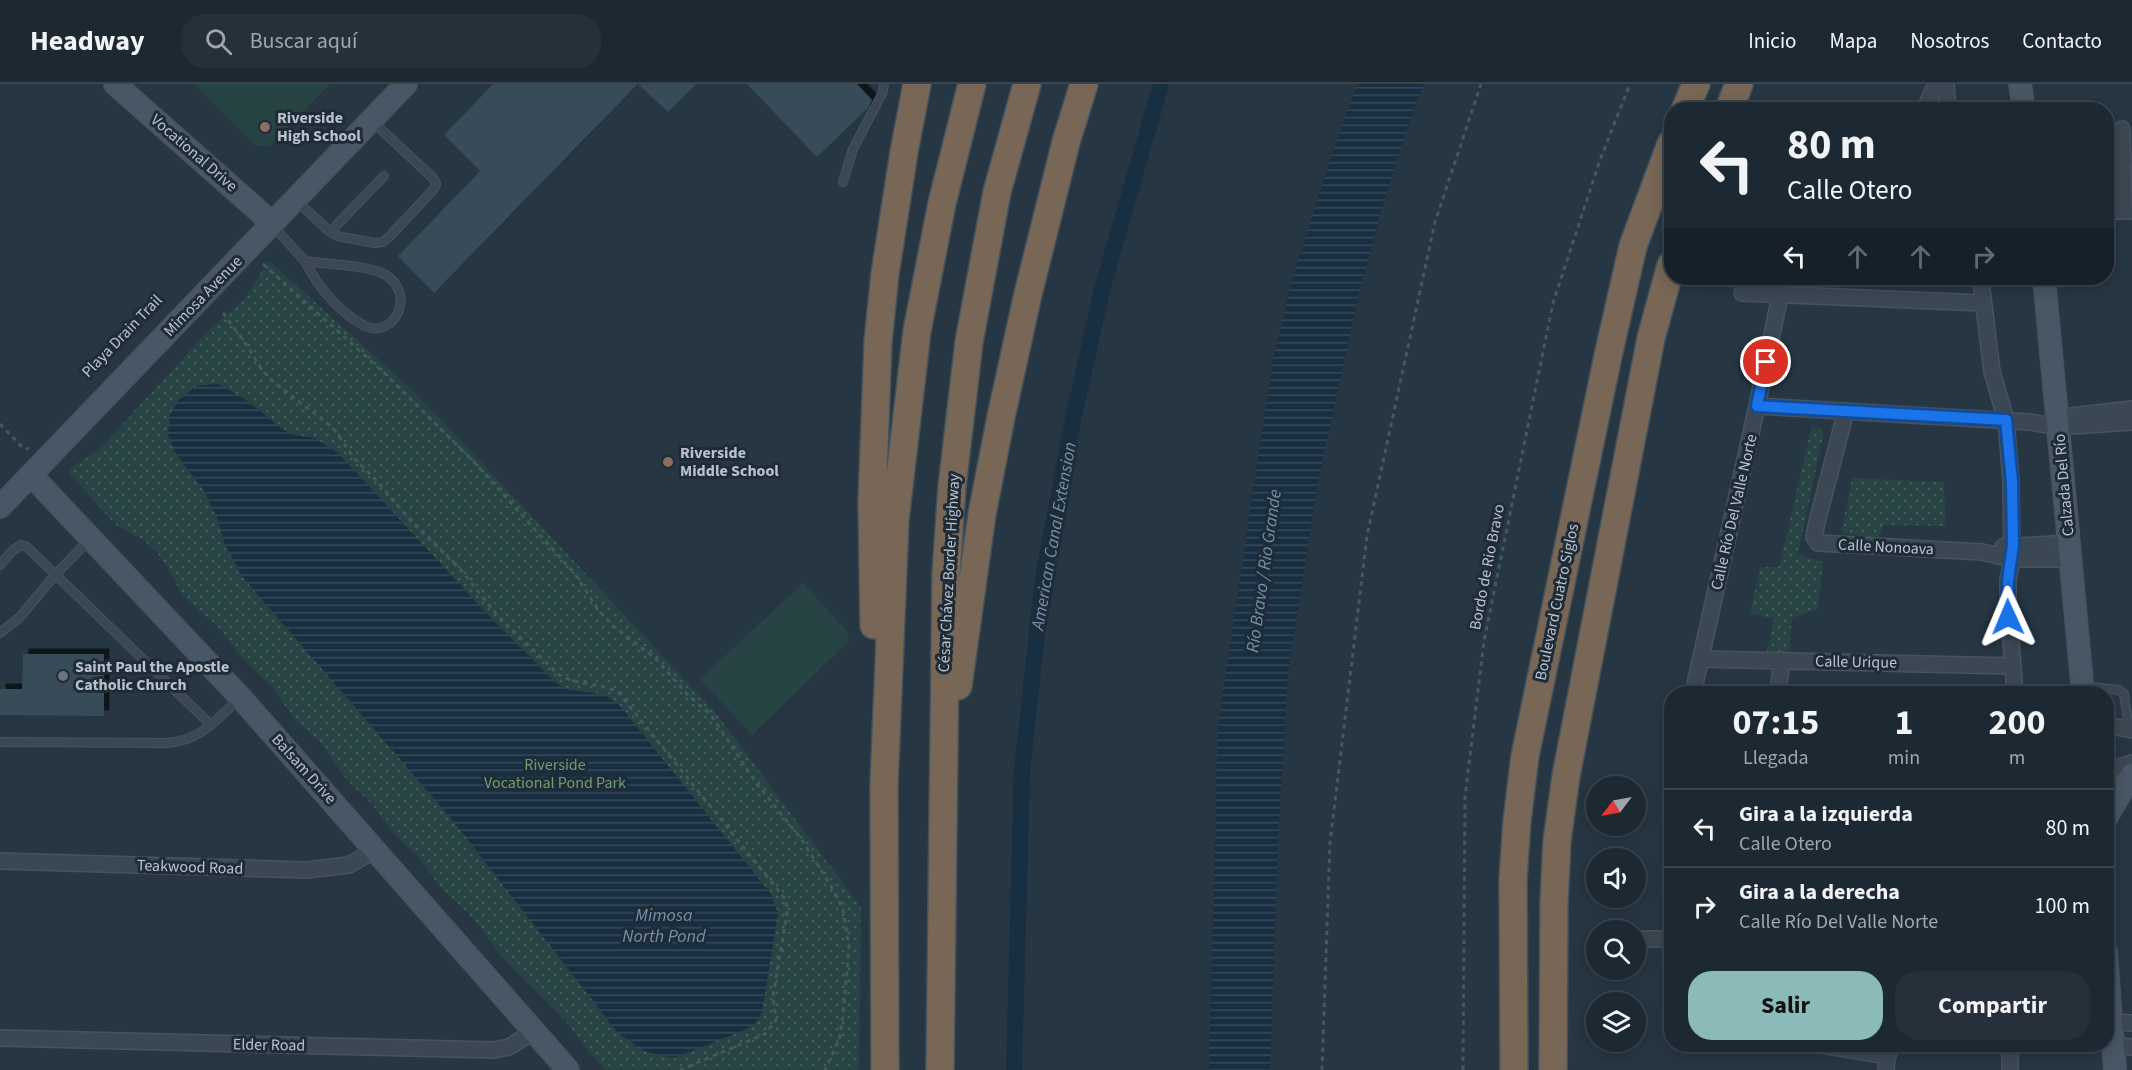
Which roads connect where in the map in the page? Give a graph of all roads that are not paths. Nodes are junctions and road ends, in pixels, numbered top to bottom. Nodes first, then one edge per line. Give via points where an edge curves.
1 (115, 84) edge
2 (406, 84) edge
3 (884, 84) edge
4 (918, 84) edge
5 (972, 84) edge
6 (1027, 84) edge
7 (1084, 84) edge
8 (1696, 84) edge
9 (1739, 84) edge
10 (1936, 84) edge
11 (1946, 84) edge
12 (2020, 84) edge
13 (1688, 102) edge
14 (1732, 102) edge
15 (1928, 102) edge
16 (1947, 102) edge
17 (2023, 102) edge
18 (371, 120) junction
19 (2122, 129) dead end
20 (1664, 163) edge
21 (384, 176) dead end
22 (843, 182) dead end
23 (296, 200) junction
24 (2128, 211) edge
25 (272, 223) junction
26 (330, 232) junction
27 (304, 261) junction
28 (1666, 285) edge
29 (1981, 285) edge
30 (2044, 285) edge
31 (1742, 293) dead end
32 (1780, 296) junction
33 (1983, 303) junction
34 (1757, 406) junction
35 (2132, 409) edge
36 (1846, 411) junction
37 (2006, 420) junction
38 (2051, 422) junction
39 (2132, 422) edge
40 (31, 475) junction
41 (0, 507) edge
42 (91, 538) junction
43 (2070, 551) junction
44 (2012, 552) junction
45 (0, 566) edge
46 (55, 575) junction
47 (0, 633) edge
48 (1701, 660) junction
49 (1782, 660) junction
50 (2012, 666) junction
51 (1695, 686) edge
52 (1779, 686) edge
53 (2014, 686) edge
54 (2082, 686) edge
55 (2114, 690) edge
56 (240, 698) junction
57 (211, 725) junction
58 (2114, 726) edge
59 (2131, 729) edge
60 (0, 742) edge
61 (2132, 763) edge
62 (2114, 769) edge
63 (2132, 774) edge
64 (884, 785) junction
65 (2114, 804) edge
66 (942, 816) junction
67 (375, 850) junction
68 (0, 861) edge
69 (1646, 939) edge
70 (1664, 939) edge
71 (2114, 991) edge
72 (2122, 1023) edge
73 (534, 1032) junction
74 (0, 1038) edge
75 (2123, 1046) edge
76 (1860, 1052) edge
77 (2010, 1052) edge
78 (1887, 1057) edge
79 (568, 1070) edge
80 (885, 1070) edge
81 (940, 1070) edge
82 (1514, 1070) edge
83 (1553, 1070) edge
84 (2010, 1070) edge
85 (2115, 1070) edge

1 - 25 street, Vocational Drive
2 - 18 street, Mimosa Avenue
3 - 22 lane via 853,149
4 - 64 highway via 885,274 873,442 874,687
5 - 64 highway via 942,203 908,400 895,520
6 - 66 highway, César Chávez Border Highway via 997,192 969,342 956,443 946,574
7 - 66 highway via 1028,294 986,492
8 - 13 highway
9 - 14 highway
10 - 15 street
11 - 16 street
12 - 17 street
18 - 23 street, Mimosa Avenue
18 - 26 lane via 436,184 383,242
19 - 24 street
20 - 82 highway, Boulevard Cuatro Siglos via 1634,246 1608,356 1525,756 1514,879
21 - 26 lane
23 - 25 street, Mimosa Avenue
23 - 26 lane
25 - 27 lane
25 - 40 street, Mimosa Avenue
27 - 27 lane via 319,285 350,317 368,327 383,326 395,319 401,309 401,294 385,275 372,269
28 - 83 highway via 1651,338 1561,808 1554,903
29 - 33 street
30 - 38 street, Calzada Del Río
31 - 32 street
32 - 33 street
32 - 34 street, Calle Río Del Valle Norte
33 - 37 street via 1992,372
34 - 36 street
34 - 48 street, Calle Río Del Valle Norte
35 - 38 street
36 - 37 street
36 - 44 street, Calle Nonoava via 1816,522 1814,537 1818,543
37 - 38 street
37 - 44 street via 2012,482
38 - 39 street
38 - 43 street, Calzada Del Río
40 - 41 street, Mimosa Avenue
40 - 42 street, Balsam Drive
42 - 46 lane
42 - 56 street, Balsam Drive
43 - 44 street, Calle Nonoava
43 - 54 street, Calzada Del Río
44 - 50 street via 2007,603
45 - 46 lane via 21,546 27,547
46 - 47 lane via 20,617
46 - 57 lane
48 - 49 street, Calle Urique
48 - 51 street, Calle Río Del Valle Norte
49 - 50 street, Calle Urique
49 - 52 street
50 - 53 street
55 - 59 lane via 2124,694
56 - 57 lane
56 - 67 street, Balsam Drive
57 - 60 lane via 183,742
58 - 59 street
61 - 62 street
63 - 65 street
64 - 80 highway
66 - 81 highway, César Chávez Border Highway
67 - 68 street, Teakwood Road via 350,865 307,870
67 - 73 street, Balsam Drive
69 - 70 street
71 - 72 street
72 - 75 street
73 - 74 street, Elder Road via 509,1047 494,1050
73 - 79 street, Balsam Drive
75 - 85 street
76 - 78 street
77 - 84 street

